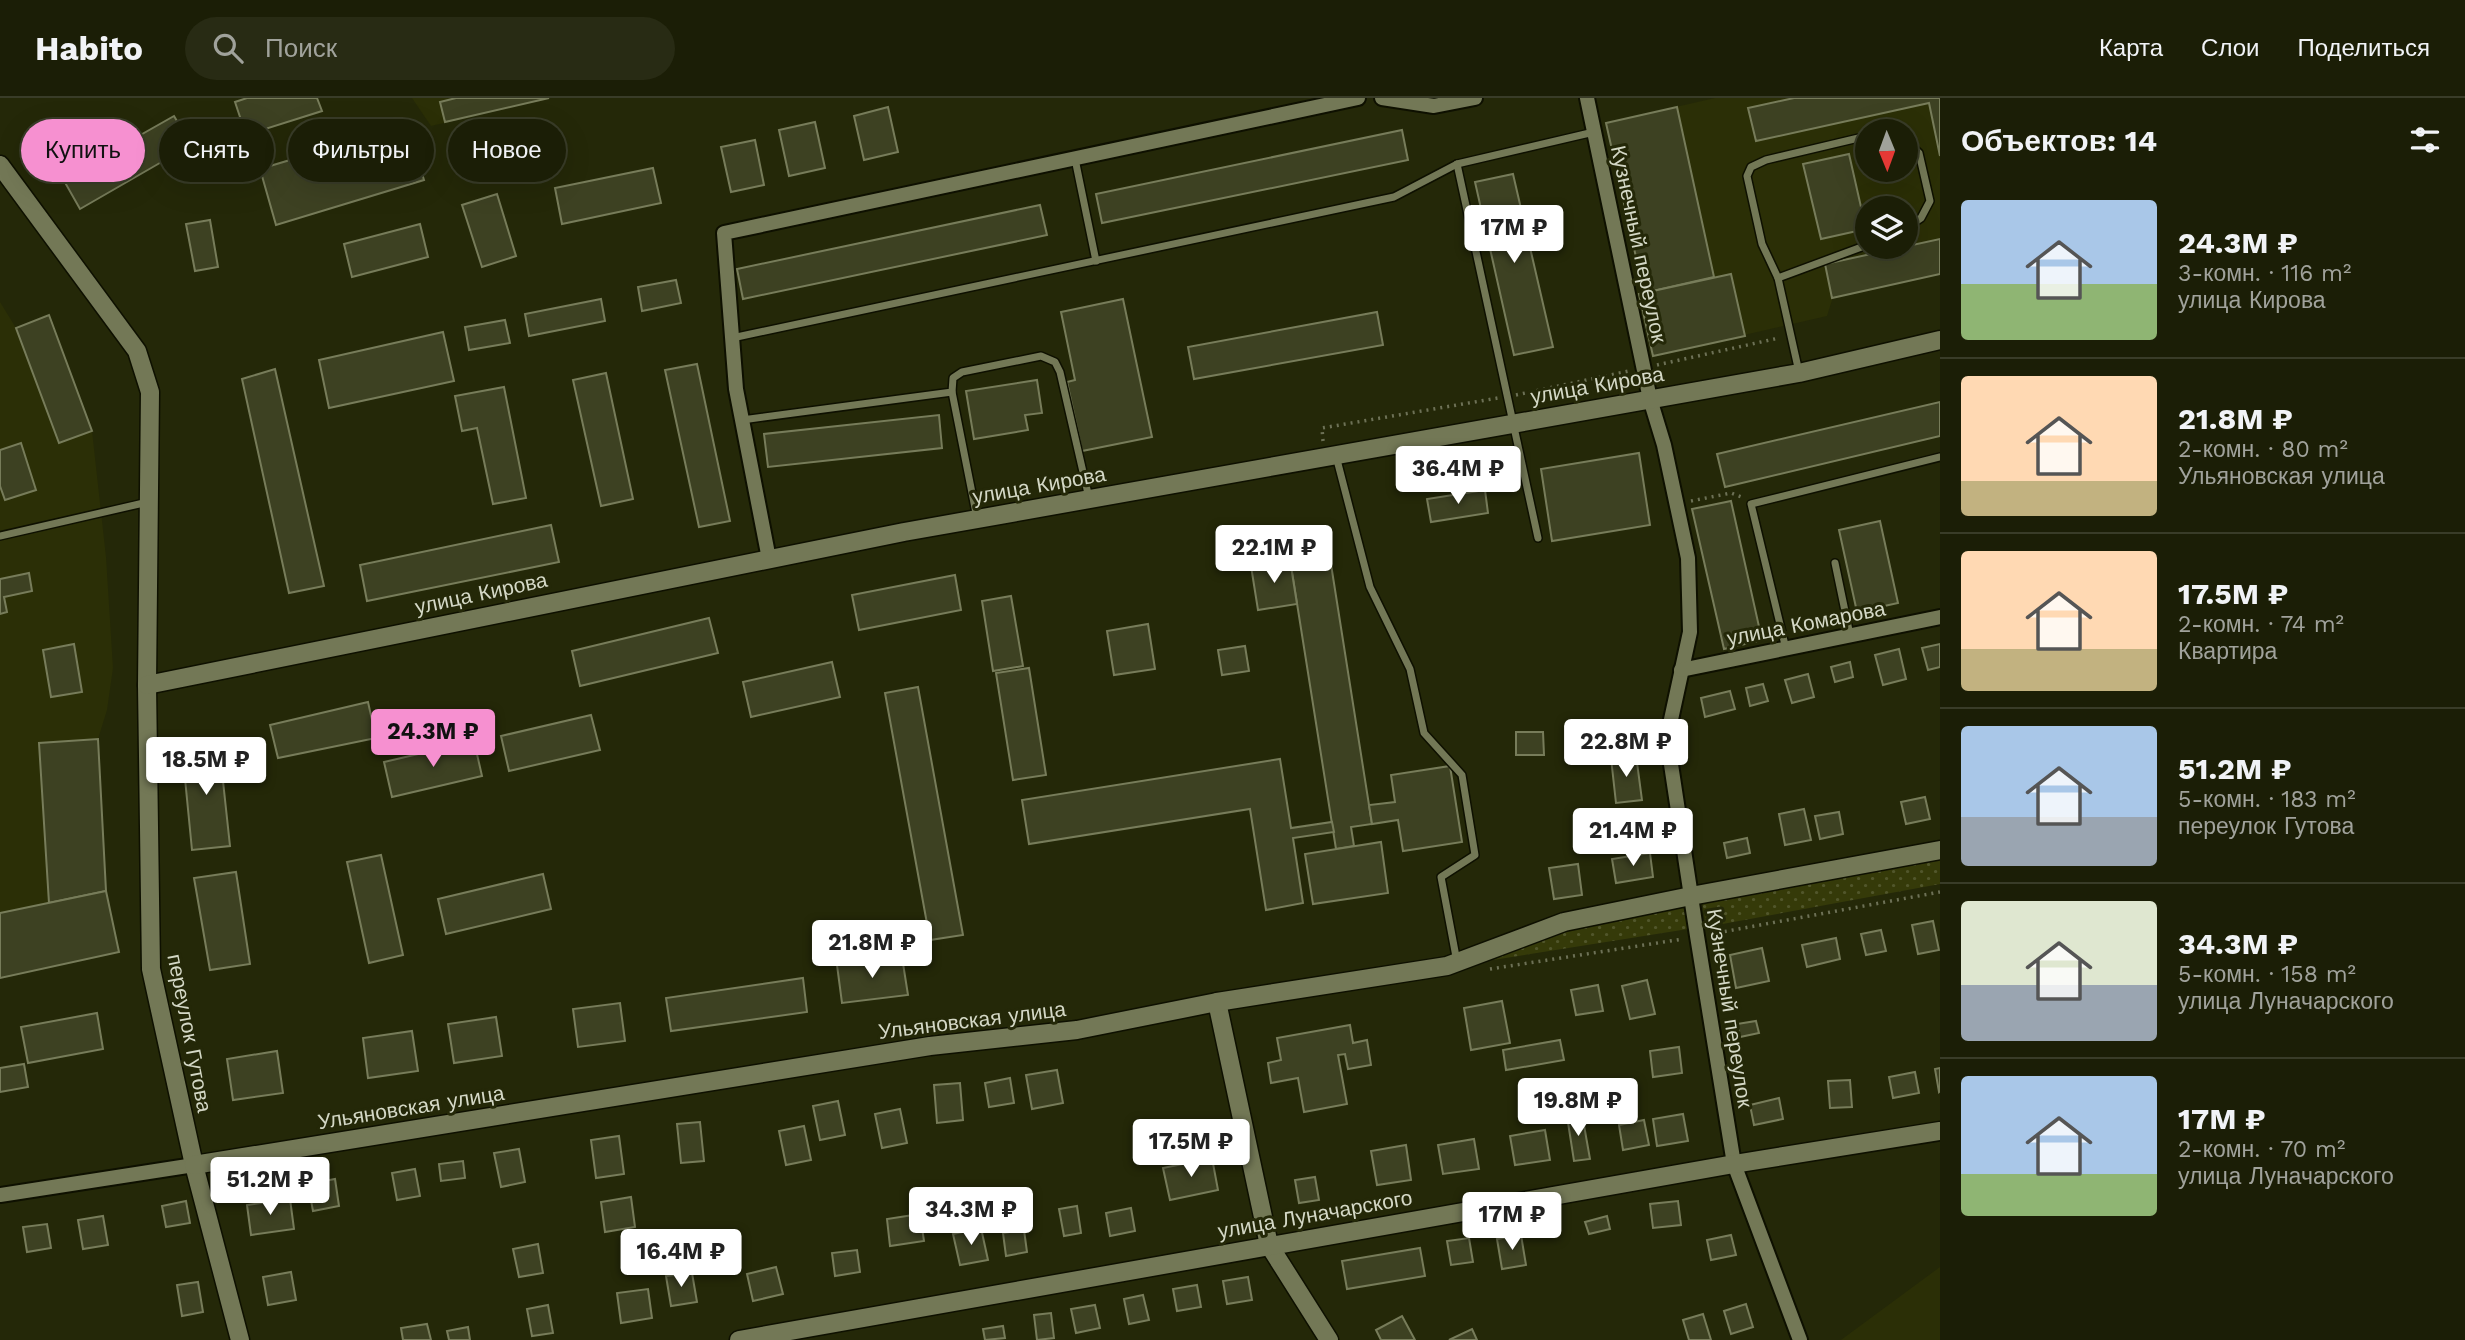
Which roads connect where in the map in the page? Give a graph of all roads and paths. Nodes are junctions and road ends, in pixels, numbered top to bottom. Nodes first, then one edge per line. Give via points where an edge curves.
1 (1359, 98) edge
2 (1382, 98) edge
3 (1475, 98) edge
4 (1587, 98) edge
5 (1594, 132) junction
6 (1855, 139) edge
7 (1918, 152) edge
8 (1075, 158) junction
9 (1457, 164) junction
10 (0, 165) edge
11 (1918, 220) edge
12 (1855, 249) edge
13 (1096, 261) junction
14 (1777, 278) junction
15 (1791, 336) junction
16 (732, 338) junction
17 (1940, 340) edge
18 (1643, 368) junction
19 (1799, 373) junction
20 (951, 392) junction
21 (1507, 397) junction
22 (1650, 399) junction
23 (742, 420) junction
24 (1512, 424) junction
25 (1331, 456) junction
26 (1940, 457) edge
27 (1090, 499) junction
28 (149, 502) junction
29 (1751, 504) junction
30 (1677, 505) junction
31 (977, 519) junction
32 (0, 536) edge
33 (1538, 537) dead end
34 (769, 559) junction
35 (1835, 564) dead end
36 (1940, 617) edge
37 (1850, 635) junction
38 (1786, 649) junction
39 (1681, 670) junction
40 (147, 685) junction
41 (1940, 850) edge
42 (1691, 896) junction
43 (1457, 962) junction
44 (1217, 1002) junction
45 (1940, 1131) edge
46 (1734, 1164) junction
47 (194, 1165) junction
48 (0, 1195) edge
49 (1269, 1245) junction
50 (240, 1340) edge
51 (739, 1340) edge
52 (1329, 1340) edge
53 (1800, 1340) edge

1 - 8 street
2 - 3 street via 1434,106
4 - 5 street, Кузнечный переулок
5 - 9 lane
5 - 18 street, Кузнечный переулок
6 - 14 lane via 1751,167 1748,176 1762,244
7 - 11 lane via 1930,201
8 - 13 lane
8 - 16 street via 724,233
9 - 13 lane via 1394,197
9 - 21 lane
10 - 28 street, переулок Гутова via 137,351 150,391
12 - 14 lane
13 - 16 lane
14 - 15 lane
15 - 18 path
15 - 19 lane
16 - 23 street
17 - 19 street, улица Кирова
18 - 21 path
18 - 22 street, Кузнечный переулок
19 - 22 street, улица Кирова
20 - 23 lane
20 - 27 lane via 953,378 962,372 1041,356 1055,362
20 - 31 lane
21 - 24 lane
21 - 25 path via 1322,428
22 - 24 street, улица Кирова
22 - 30 street, Кузнечный переулок
23 - 34 street
24 - 25 street, улица Кирова
24 - 33 lane
25 - 27 street, улица Кирова
25 - 43 lane via 1370,587 1410,669 1423,733 1462,775 1475,855 1441,877
26 - 29 lane
27 - 31 street, улица Кирова
28 - 32 lane
28 - 40 street, переулок Гутова
29 - 30 path via 1731,493
29 - 38 lane
30 - 39 street, Кузнечный переулок via 1688,558 1690,632
31 - 34 street, улица Кирова
34 - 40 street, улица Кирова
35 - 37 lane
36 - 37 street, улица Комарова
37 - 38 street, улица Комарова
38 - 39 street, улица Комарова
39 - 42 street, Кузнечный переулок via 1667,738
40 - 47 street, переулок Гутова via 150,969
41 - 42 street, Ульяновская улица
42 - 43 street, Ульяновская улица via 1564,922
42 - 46 street, Кузнечный переулок
43 - 44 street, Ульяновская улица
44 - 47 street, Ульяновская улица via 1077,1030 930,1046
44 - 49 street
45 - 46 street, улица Луначарского
46 - 49 street, улица Луначарского
46 - 53 street, Кузнечный переулок
47 - 48 street, Ульяновская улица
47 - 50 street, переулок Гутова
49 - 51 street, улица Луначарского
49 - 52 street

